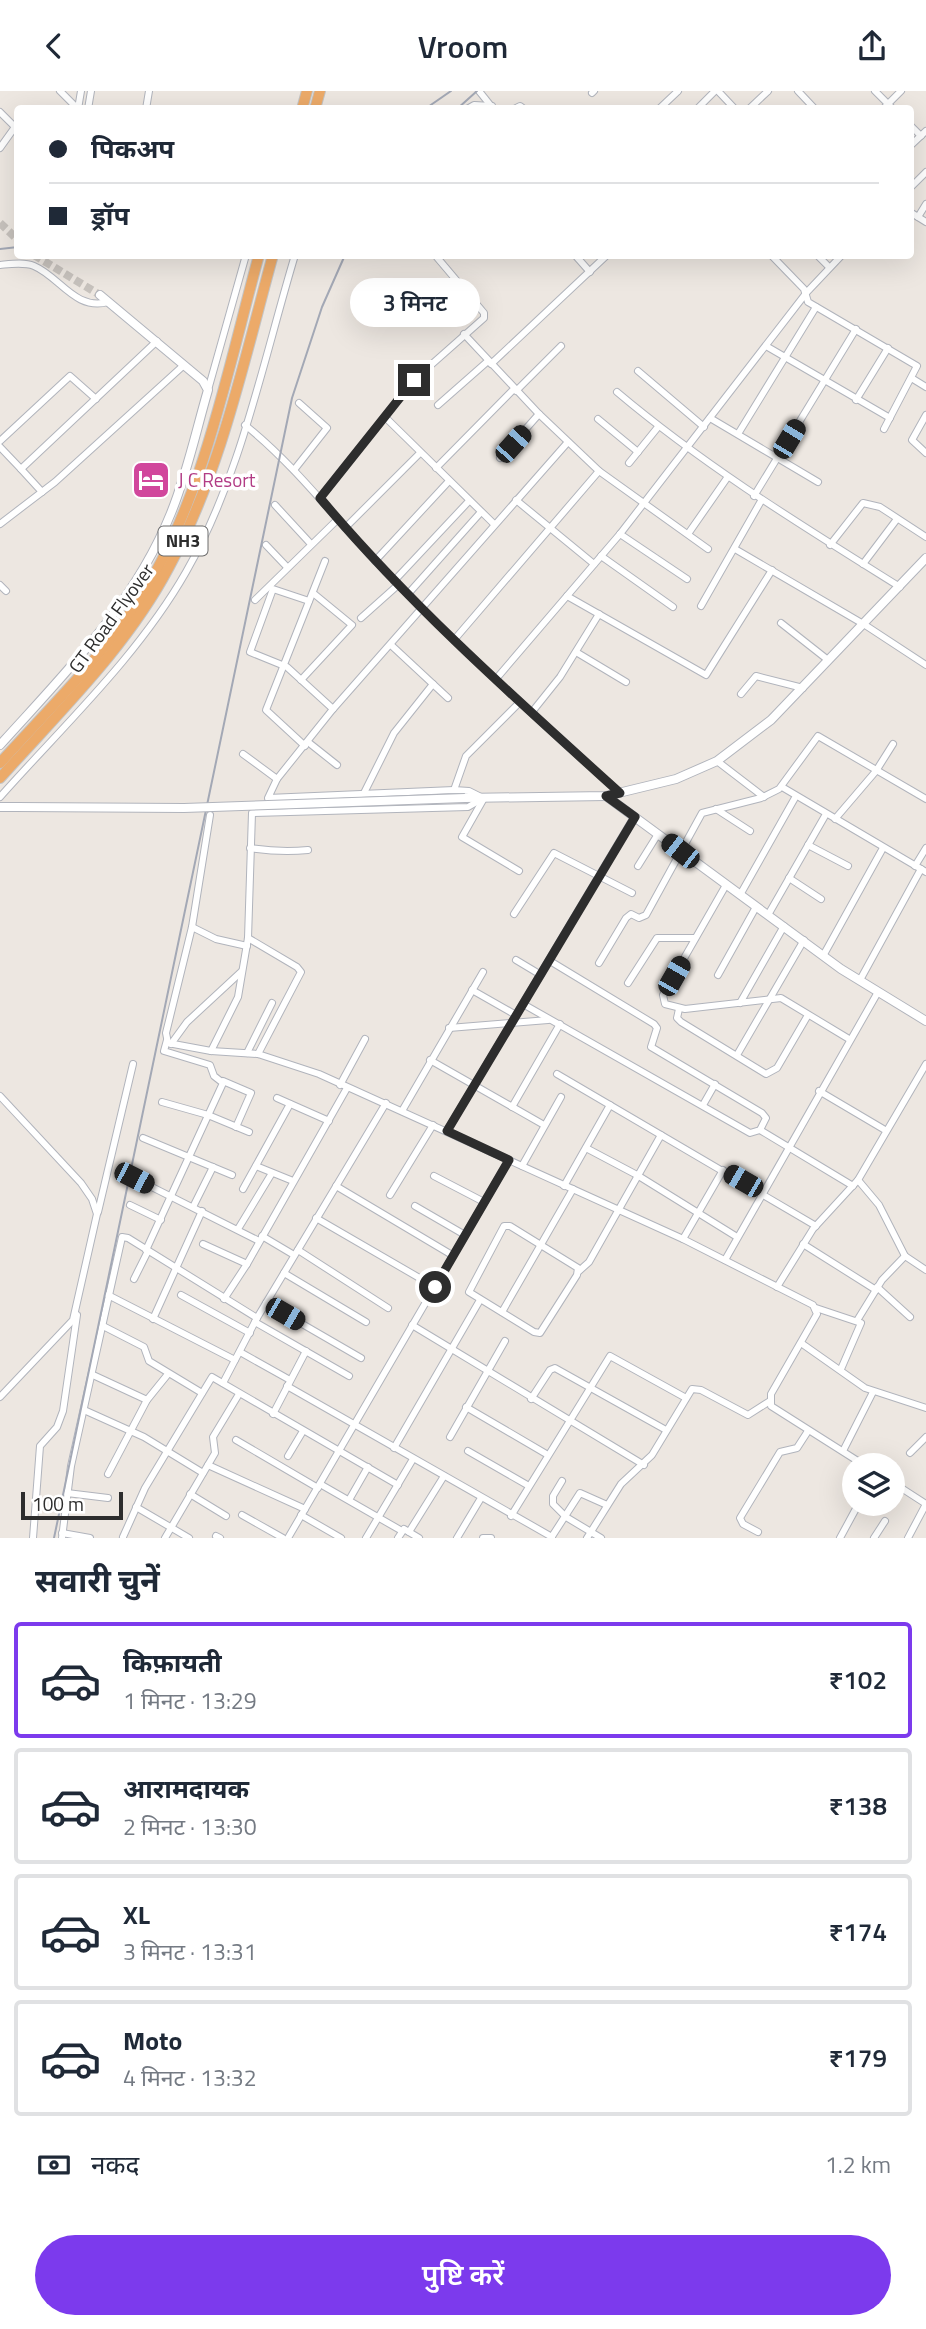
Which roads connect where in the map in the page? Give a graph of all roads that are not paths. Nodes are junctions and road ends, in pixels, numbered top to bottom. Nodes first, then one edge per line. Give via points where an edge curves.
1 (60, 91) edge
2 (479, 91) edge
3 (678, 91) edge
4 (717, 91) edge
5 (768, 91) edge
6 (798, 91) edge
7 (875, 91) edge
8 (901, 91) edge
9 (74, 105) edge
10 (491, 105) edge
11 (663, 105) edge
12 (701, 105) edge
13 (731, 105) edge
14 (754, 105) edge
15 (811, 105) edge
16 (886, 105) edge
17 (890, 105) edge
18 (0, 112) edge
19 (14, 126) edge
20 (14, 130) edge
21 (0, 148) edge
22 (926, 204) edge
23 (914, 214) edge
24 (918, 217) junction
25 (926, 222) edge
26 (245, 259) edge
27 (259, 259) edge
28 (272, 259) edge
29 (294, 259) edge
30 (438, 259) edge
31 (579, 259) edge
32 (603, 259) edge
33 (775, 259) edge
34 (821, 259) edge
35 (838, 259) edge
36 (0, 265) edge
37 (830, 267) junction
38 (590, 272) junction
39 (807, 292) junction
40 (104, 298) joint
41 (816, 307) junction
42 (856, 329) junction
43 (464, 334) junction
44 (157, 341) junction
45 (561, 346) dead end
46 (766, 346) junction
47 (888, 348) junction
48 (785, 358) junction
49 (489, 362) junction
50 (184, 365) junction
51 (638, 371) dead end
52 (913, 379) junction
53 (824, 382) junction
54 (926, 387) edge
55 (208, 390) junction
56 (515, 390) junction
57 (617, 392) dead end
58 (96, 399) junction
59 (856, 400) junction
60 (299, 403) dead end
61 (438, 405) dead end
62 (539, 415) junction
63 (926, 415) edge
64 (385, 417) junction
65 (710, 418) junction
66 (890, 418) junction
67 (598, 419) dead end
68 (245, 425) junction
69 (658, 427) junction
70 (704, 427) junction
71 (884, 429) dead end
72 (738, 434) junction
73 (0, 441) edge
74 (568, 442) junction
75 (0, 447) edge
76 (686, 450) junction
77 (638, 451) junction
78 (420, 453) junction
79 (926, 453) edge
80 (500, 458) dead end
81 (778, 458) junction
82 (629, 463) dead end
83 (21, 468) junction
84 (436, 468) junction
85 (294, 470) junction
86 (599, 471) junction
87 (727, 478) junction
88 (449, 481) junction
89 (818, 482) dead end
90 (42, 492) junction
91 (754, 496) junction
92 (320, 498) junction
93 (516, 500) junction
94 (469, 501) junction
95 (761, 501) junction
96 (275, 505) dead end
97 (643, 505) junction
98 (481, 512) junction
99 (338, 519) junction
100 (897, 519) junction
101 (0, 524) edge
102 (494, 524) junction
103 (548, 527) junction
104 (345, 528) junction
105 (620, 534) junction
106 (688, 534) junction
107 (926, 537) edge
108 (310, 543) junction
109 (266, 545) dead end
110 (830, 545) junction
111 (708, 549) dead end
112 (735, 549) junction
113 (601, 556) junction
114 (926, 558) edge
115 (325, 561) dead end
116 (374, 561) junction
117 (594, 564) junction
118 (863, 564) junction
119 (286, 566) junction
120 (772, 570) junction
121 (687, 579) dead end
122 (396, 583) junction
123 (0, 585) edge
124 (900, 588) junction
125 (6, 591) dead end
126 (313, 593) junction
127 (408, 594) junction
128 (567, 596) junction
129 (255, 600) dead end
130 (309, 601) junction
131 (701, 605) dead end
132 (673, 607) dead end
133 (422, 608) junction
134 (599, 614) junction
135 (361, 618) dead end
136 (781, 623) dead end
137 (865, 625) junction
138 (454, 640) junction
139 (391, 645) junction
140 (576, 652) junction
141 (828, 660) junction
142 (283, 665) junction
143 (926, 665) edge
144 (496, 679) junction
145 (301, 680) junction
146 (626, 682) dead end
147 (433, 684) junction
148 (803, 688) junction
149 (741, 694) dead end
150 (448, 698) dead end
151 (520, 702) junction
152 (333, 709) junction
153 (532, 712) junction
154 (307, 744) junction
155 (893, 744) dead end
156 (0, 745) edge
157 (243, 754) dead end
158 (717, 761) junction
159 (0, 764) edge
160 (337, 765) dead end
161 (876, 771) junction
162 (0, 778) edge
163 (278, 779) junction
164 (782, 787) junction
165 (454, 790) junction
166 (364, 793) junction
167 (620, 793) junction
168 (606, 796) junction
169 (796, 796) junction
170 (0, 797) edge
171 (764, 797) junction
172 (484, 798) junction
173 (926, 799) edge
174 (0, 807) edge
175 (716, 809) junction
176 (826, 814) junction
177 (210, 815) dead end
178 (635, 817) junction
179 (835, 819) junction
180 (750, 831) dead end
181 (657, 834) junction
182 (808, 845) junction
183 (883, 848) junction
184 (926, 848) edge
185 (250, 849) junction
186 (308, 850) dead end
187 (680, 851) junction
188 (638, 866) dead end
189 (848, 866) dead end
190 (920, 869) edge
191 (519, 871) dead end
192 (600, 876) junction
193 (789, 878) junction
194 (726, 885) junction
195 (632, 893) dead end
196 (740, 895) junction
197 (821, 899) dead end
198 (756, 907) junction
199 (514, 914) dead end
200 (768, 915) junction
201 (784, 926) junction
202 (192, 927) junction
203 (248, 938) junction
204 (695, 938) junction
205 (804, 940) junction
206 (247, 946) junction
207 (823, 956) junction
208 (516, 960) dead end
209 (550, 961) junction
210 (599, 963) dead end
211 (241, 972) junction
212 (483, 972) dead end
213 (541, 975) junction
214 (718, 975) dead end
215 (860, 980) junction
216 (628, 983) dead end
217 (472, 991) junction
218 (878, 992) junction
219 (769, 1000) junction
220 (272, 1003) dead end
221 (740, 1003) junction
222 (523, 1005) junction
223 (679, 1009) junction
224 (516, 1015) junction
225 (808, 1015) junction
226 (550, 1019) junction
227 (926, 1021) edge
228 (511, 1023) junction
229 (560, 1024) junction
230 (449, 1027) junction
231 (365, 1039) dead end
232 (849, 1039) junction
233 (169, 1042) junction
234 (212, 1051) junction
235 (247, 1053) junction
236 (258, 1054) junction
237 (737, 1055) junction
238 (430, 1060) junction
239 (133, 1064) dead end
240 (926, 1064) edge
241 (557, 1074) dead end
242 (223, 1081) junction
243 (474, 1084) junction
244 (715, 1084) junction
245 (344, 1087) junction
246 (819, 1091) junction
247 (0, 1096) edge
248 (561, 1097) dead end
249 (277, 1098) dead end
250 (162, 1102) dead end
251 (386, 1103) junction
252 (290, 1104) junction
253 (610, 1105) junction
254 (703, 1105) junction
255 (512, 1107) junction
256 (402, 1111) junction
257 (208, 1115) junction
258 (329, 1121) junction
259 (433, 1125) junction
260 (544, 1125) junction
261 (236, 1127) junction
262 (760, 1130) junction
263 (885, 1130) junction
264 (447, 1131) junction
265 (249, 1132) dead end
266 (661, 1135) junction
267 (144, 1138) dead end
268 (789, 1146) junction
269 (586, 1148) junction
270 (189, 1157) junction
271 (509, 1160) junction
272 (256, 1166) junction
273 (522, 1166) junction
274 (213, 1167) junction
275 (723, 1170) junction
276 (272, 1173) junction
277 (232, 1174) dead end
278 (638, 1175) junction
279 (434, 1176) dead end
280 (134, 1178) dead end
281 (293, 1181) junction
282 (855, 1183) junction
283 (336, 1186) junction
284 (564, 1186) junction
285 (243, 1189) dead end
286 (573, 1189) junction
287 (763, 1193) junction
288 (390, 1195) dead end
289 (172, 1197) junction
290 (484, 1202) junction
291 (130, 1205) dead end
292 (415, 1206) dead end
293 (193, 1207) junction
294 (617, 1210) junction
295 (202, 1211) junction
296 (698, 1212) junction
297 (97, 1214) junction
298 (316, 1219) junction
299 (160, 1220) junction
300 (816, 1226) junction
301 (237, 1229) junction
302 (465, 1235) junction
303 (737, 1237) junction
304 (261, 1239) junction
305 (683, 1239) junction
306 (203, 1244) dead end
307 (540, 1244) junction
308 (803, 1244) junction
309 (147, 1251) junction
310 (296, 1253) junction
311 (452, 1255) junction
312 (905, 1256) junction
313 (725, 1260) junction
314 (247, 1264) junction
315 (174, 1269) junction
316 (926, 1270) edge
317 (579, 1271) junction
318 (284, 1273) junction
319 (134, 1279) dead end
320 (435, 1287) junction
321 (777, 1287) junction
322 (877, 1288) junction
323 (108, 1295) junction
324 (181, 1295) dead end
325 (224, 1299) junction
326 (480, 1300) junction
327 (266, 1303) junction
328 (388, 1308) dead end
329 (816, 1308) junction
330 (76, 1313) junction
331 (502, 1313) junction
332 (910, 1317) dead end
333 (153, 1319) junction
334 (858, 1319) junction
335 (256, 1320) junction
336 (366, 1322) dead end
337 (412, 1325) junction
338 (103, 1326) junction
339 (250, 1333) junction
340 (505, 1341) dead end
341 (801, 1343) junction
342 (452, 1348) junction
343 (306, 1351) junction
344 (240, 1352) junction
345 (361, 1358) dead end
346 (235, 1360) junction
347 (841, 1369) junction
348 (487, 1371) junction
349 (168, 1374) junction
350 (93, 1375) junction
351 (349, 1375) dead end
352 (223, 1383) junction
353 (288, 1383) junction
354 (590, 1387) junction
355 (873, 1392) junction
356 (202, 1393) junction
357 (239, 1394) junction
358 (0, 1397) edge
359 (686, 1398) junction
360 (531, 1399) junction
361 (147, 1400) junction
362 (770, 1401) junction
363 (466, 1407) junction
364 (926, 1408) edge
365 (84, 1410) junction
366 (273, 1414) junction
367 (569, 1422) junction
368 (354, 1424) junction
369 (666, 1430) junction
370 (130, 1431) junction
371 (303, 1431) junction
372 (808, 1431) junction
373 (450, 1437) dead end
374 (926, 1437) edge
375 (236, 1440) dead end
376 (394, 1448) junction
377 (167, 1450) junction
378 (339, 1451) junction
379 (468, 1451) dead end
380 (843, 1451) junction
381 (846, 1453) edge
382 (910, 1453) dead end
383 (548, 1455) junction
384 (288, 1456) dead end
385 (413, 1459) junction
386 (208, 1465) junction
387 (644, 1465) junction
388 (368, 1467) junction
389 (202, 1472) junction
390 (108, 1473) dead end
391 (444, 1476) junction
392 (562, 1481) dead end
393 (398, 1485) junction
394 (319, 1486) junction
395 (529, 1486) junction
396 (905, 1490) edge
397 (67, 1493) junction
398 (190, 1494) junction
399 (108, 1498) dead end
400 (481, 1498) junction
401 (349, 1500) junction
402 (607, 1505) junction
403 (136, 1507) junction
404 (303, 1512) junction
405 (242, 1515) dead end
406 (565, 1515) junction
407 (226, 1516) dead end
408 (511, 1516) junction
409 (852, 1516) edge
410 (379, 1517) junction
411 (885, 1521) dead end
412 (172, 1527) junction
413 (758, 1532) dead end
414 (403, 1534) edge
415 (589, 1535) edge
416 (62, 1536) edge
417 (123, 1537) edge
418 (33, 1538) edge
419 (89, 1538) edge
420 (165, 1538) edge
421 (189, 1538) edge
422 (283, 1538) edge
423 (288, 1538) edge
424 (341, 1538) edge
425 (366, 1538) edge
426 (419, 1538) edge
427 (457, 1538) edge
428 (483, 1538) edge
429 (491, 1538) edge
430 (551, 1538) edge
431 (601, 1538) edge
432 (840, 1538) edge
433 (874, 1538) edge
434 (908, 1538) edge

1 - 9 street
2 - 10 street
3 - 11 street
4 - 12 street
4 - 13 street
5 - 14 street
6 - 15 street
7 - 16 street
8 - 17 street
18 - 19 street
20 - 21 street
22 - 24 street
23 - 24 street
24 - 25 street
26 - 55 street
27 - 159 highway, GT Road Flyover / NH3 via 197,475 160,563 98,656
28 - 162 highway, GT Road Flyover / NH3 via 209,480 168,569 104,662
29 - 68 street
30 - 43 street via 484,313
31 - 38 street
32 - 38 street
33 - 39 street
34 - 37 street
35 - 37 street
36 - 40 street via 32,265 77,298 95,304
37 - 39 street
38 - 49 street
39 - 41 street via 807,300
39 - 46 street
40 - 44 street
41 - 42 street
41 - 48 street
42 - 47 street
42 - 53 street
43 - 49 street
43 - 64 street via 414,380
44 - 50 street
44 - 58 street
45 - 56 street
46 - 48 street
46 - 65 street
47 - 52 street via 917,366
47 - 59 street
48 - 53 street
48 - 72 street
49 - 56 street
49 - 61 street
50 - 55 street
50 - 90 street
51 - 70 street
52 - 54 street
52 - 66 street
53 - 59 street
53 - 81 street
55 - 156 street via 171,514 145,564 119,608 80,657
56 - 62 street
56 - 84 street
57 - 69 street
58 - 73 street via 70,376
58 - 83 street
59 - 66 street
60 - 85 street via 327,428
62 - 74 street
62 - 80 street
63 - 79 street via 912,440
64 - 78 street
64 - 92 street
65 - 70 street
65 - 72 street
66 - 71 street
67 - 77 street
68 - 85 street
68 - 170 street via 208,530 162,610
69 - 76 street
69 - 77 street
70 - 76 street
72 - 81 street
74 - 86 street
74 - 93 street
75 - 83 street
76 - 87 street
76 - 97 street
77 - 82 street
78 - 84 street
78 - 104 street
81 - 89 street
81 - 91 street
83 - 90 street
84 - 88 street
85 - 92 street
86 - 97 street
86 - 103 street
87 - 91 street
87 - 106 street
88 - 94 street
88 - 116 street
90 - 101 street
91 - 95 street
92 - 99 street
93 - 102 street
93 - 103 street
94 - 98 street
94 - 122 street
95 - 110 street
95 - 112 street
96 - 108 street
97 - 105 street
97 - 106 street
98 - 102 street
98 - 127 street
99 - 104 street
99 - 108 street
100 - 107 street
100 - 110 street via 875,505 860,504
100 - 118 street
102 - 133 street
103 - 117 street
103 - 138 street
104 - 116 street
105 - 113 street
105 - 121 street
106 - 111 street
108 - 119 street
109 - 119 street
110 - 118 street
112 - 120 street
112 - 131 street
113 - 117 street
113 - 132 street
114 - 124 street
115 - 126 street
116 - 122 street
117 - 128 street
118 - 124 street
119 - 129 street
120 - 134 street via 706,675
120 - 137 street
122 - 127 street
122 - 135 street
123 - 125 street
124 - 137 street
126 - 130 street
126 - 145 street via 352,625
127 - 133 street
128 - 134 street
128 - 144 street
130 - 142 street
130 - 142 street via 276,588 272,591 250,652
133 - 138 street
133 - 139 street
134 - 140 street
136 - 141 street
137 - 141 street
137 - 143 street
138 - 144 street
139 - 147 street
139 - 152 street
140 - 146 street
140 - 153 street
141 - 148 street
142 - 145 street
142 - 154 street via 266,711
144 - 151 street
145 - 152 street
147 - 150 street
147 - 166 street via 394,733
148 - 149 street via 756,676
148 - 158 street
151 - 153 street
151 - 165 street via 466,756
152 - 154 street
153 - 167 street
154 - 160 street
154 - 163 street
155 - 161 street
157 - 163 street
158 - 167 street via 676,779
158 - 171 street
161 - 164 street via 818,736
161 - 173 street
161 - 179 street
163 - 166 street via 268,798
164 - 169 street
164 - 171 street
165 - 166 street
165 - 172 street
167 - 168 street
168 - 172 street
168 - 178 street
169 - 176 street
169 - 196 street
171 - 175 street
172 - 174 street, bridge via 194,808
172 - 185 street via 468,807 252,813
172 - 191 street via 462,837
175 - 180 street
175 - 187 street via 702,813
176 - 179 street
176 - 182 street
177 - 202 street
178 - 181 street
178 - 192 street
179 - 183 street
181 - 187 street
181 - 188 street
182 - 189 street
182 - 193 street
183 - 190 street
183 - 207 street
184 - 190 street
185 - 186 street
185 - 203 street
187 - 194 street
187 - 210 street via 646,915 626,918
190 - 215 street
192 - 195 street
192 - 199 street via 551,854
192 - 209 street
193 - 197 street
193 - 200 street
194 - 196 street
194 - 204 street
196 - 198 street
198 - 200 street
198 - 214 street
200 - 201 street
201 - 205 street
201 - 221 street
202 - 206 street via 216,939
202 - 233 street
203 - 206 street
203 - 236 street via 301,972
204 - 216 street via 657,937
204 - 223 street via 663,998 665,1004
205 - 207 street
205 - 219 street
206 - 211 street
207 - 215 street
208 - 213 street
209 - 213 street
209 - 244 street via 654,1024 657,1028 650,1047
211 - 233 street
211 - 234 street via 237,997
212 - 217 street
213 - 222 street
215 - 218 street
217 - 224 street
217 - 230 street
218 - 227 street
218 - 232 street
219 - 221 street
219 - 225 street via 780,998
219 - 237 street
220 - 235 street
221 - 223 street
222 - 224 street
222 - 226 street
223 - 237 street via 681,1022
224 - 228 street
225 - 232 street
225 - 237 street via 775,1072 766,1074
226 - 228 street
226 - 229 street
228 - 230 street
228 - 243 street
229 - 254 street
229 - 255 street
230 - 238 street
231 - 245 street
232 - 246 street
233 - 234 street
233 - 242 street via 164,1051 210,1065 214,1076
234 - 235 street
235 - 236 street
236 - 245 street
238 - 243 street
238 - 256 street
239 - 297 street
240 - 263 street
241 - 253 street
242 - 257 street
242 - 261 street via 251,1093
243 - 255 street
243 - 264 street
244 - 254 street
244 - 262 street via 765,1116
245 - 251 street
245 - 258 street
246 - 263 street
246 - 268 street
247 - 297 street via 81,1182
248 - 260 street
249 - 252 street
250 - 257 street
251 - 256 street
251 - 283 street
252 - 258 street
252 - 272 street
253 - 266 street
253 - 269 street
254 - 262 street via 750,1133
255 - 260 street
256 - 259 street
257 - 261 street
257 - 270 street
258 - 281 street
259 - 264 street
259 - 288 street
260 - 273 street
261 - 265 street
262 - 268 street
263 - 282 street
264 - 271 street
266 - 275 street
266 - 278 street
267 - 270 street
268 - 282 street
268 - 287 street
269 - 278 street
269 - 284 street
270 - 274 street
270 - 289 street
271 - 273 street
271 - 290 street
272 - 276 street
272 - 285 street
273 - 284 street
274 - 277 street
274 - 293 street
275 - 287 street
275 - 296 street
276 - 281 street
276 - 301 street
278 - 294 street
278 - 296 street
279 - 290 street
280 - 289 street
281 - 304 street
282 - 300 street
282 - 312 street via 879,1205
283 - 298 street
283 - 311 street
284 - 286 street
286 - 294 street
286 - 307 street
287 - 300 street
287 - 303 street
289 - 293 street
289 - 299 street
290 - 302 street
291 - 299 street
292 - 302 street
293 - 295 street
294 - 305 street
294 - 317 street via 589,1262
295 - 301 street
295 - 315 street
296 - 303 street
296 - 305 street
297 - 330 street
298 - 310 street
298 - 320 street
299 - 309 street
300 - 308 street
301 - 304 street
302 - 311 street
303 - 313 street
304 - 310 street
304 - 314 street
305 - 313 street
306 - 314 street
307 - 317 street via 574,1263
307 - 326 street via 510,1226 502,1228 468,1289
307 - 331 street
308 - 321 street
308 - 322 street
309 - 315 street
309 - 319 street
309 - 323 street via 121,1237
310 - 318 street
310 - 328 street
311 - 320 street
312 - 316 street
312 - 322 street
313 - 321 street
314 - 325 street
315 - 325 street
315 - 333 street
317 - 331 street via 540,1333
318 - 327 street
318 - 336 street
320 - 337 street
321 - 329 street
322 - 332 street
322 - 334 street
323 - 333 street
323 - 338 street
324 - 339 street
325 - 335 street
326 - 331 street
326 - 342 street
327 - 335 street
327 - 345 street
329 - 334 street
329 - 341 street
330 - 358 street
330 - 418 street via 62,1411 57,1427 40,1446
333 - 346 street
334 - 347 street via 861,1325
335 - 339 street
335 - 343 street
337 - 342 street
337 - 368 street
338 - 349 street via 144,1347 149,1361
338 - 350 street
339 - 344 street
340 - 348 street
341 - 347 street
341 - 362 street
342 - 348 street
342 - 376 street
343 - 351 street
343 - 353 street
344 - 346 street
344 - 353 street
346 - 352 street
347 - 355 street
348 - 360 street
348 - 363 street
349 - 356 street
349 - 361 street
350 - 361 street
350 - 365 street
352 - 356 street via 212,1377
352 - 357 street
353 - 366 street
353 - 368 street
354 - 359 street via 613,1356
354 - 360 street via 552,1369
354 - 367 street
354 - 369 street
355 - 364 street
355 - 380 street
356 - 377 street
357 - 366 street
357 - 386 street via 213,1437 216,1450
359 - 362 street via 697,1388 747,1415
359 - 369 street
360 - 367 street
361 - 370 street
362 - 372 street via 775,1410
363 - 373 street
363 - 383 street
365 - 370 street
365 - 397 street
366 - 371 street
367 - 383 street
367 - 387 street
368 - 376 street
368 - 378 street
369 - 387 street
370 - 377 street
370 - 390 street
371 - 378 street
371 - 384 street
372 - 380 street
372 - 413 street via 797,1448 780,1452 740,1518
374 - 382 street
375 - 394 street
376 - 385 street
377 - 389 street
377 - 403 street
378 - 388 street
378 - 394 street
379 - 395 street
380 - 381 street
383 - 395 street
385 - 391 street
385 - 393 street
386 - 389 street
386 - 404 street
387 - 402 street via 624,1480
388 - 393 street
388 - 401 street
389 - 398 street
391 - 400 street
391 - 414 street
392 - 406 street via 552,1499
393 - 410 street
394 - 401 street
394 - 404 street
395 - 408 street
396 - 434 street via 926,1504
397 - 399 street
397 - 416 street
398 - 407 street
398 - 412 street
400 - 408 street
400 - 427 street
401 - 410 street
402 - 406 street via 582,1492
402 - 415 street
403 - 412 street
403 - 417 street
404 - 423 street
404 - 424 street
405 - 422 street
406 - 415 street
406 - 430 street
408 - 430 street
409 - 432 street
410 - 414 street
410 - 425 street
411 - 433 street
412 - 420 street
412 - 421 street
414 - 426 street
415 - 431 street
416 - 419 street
428 - 429 street

